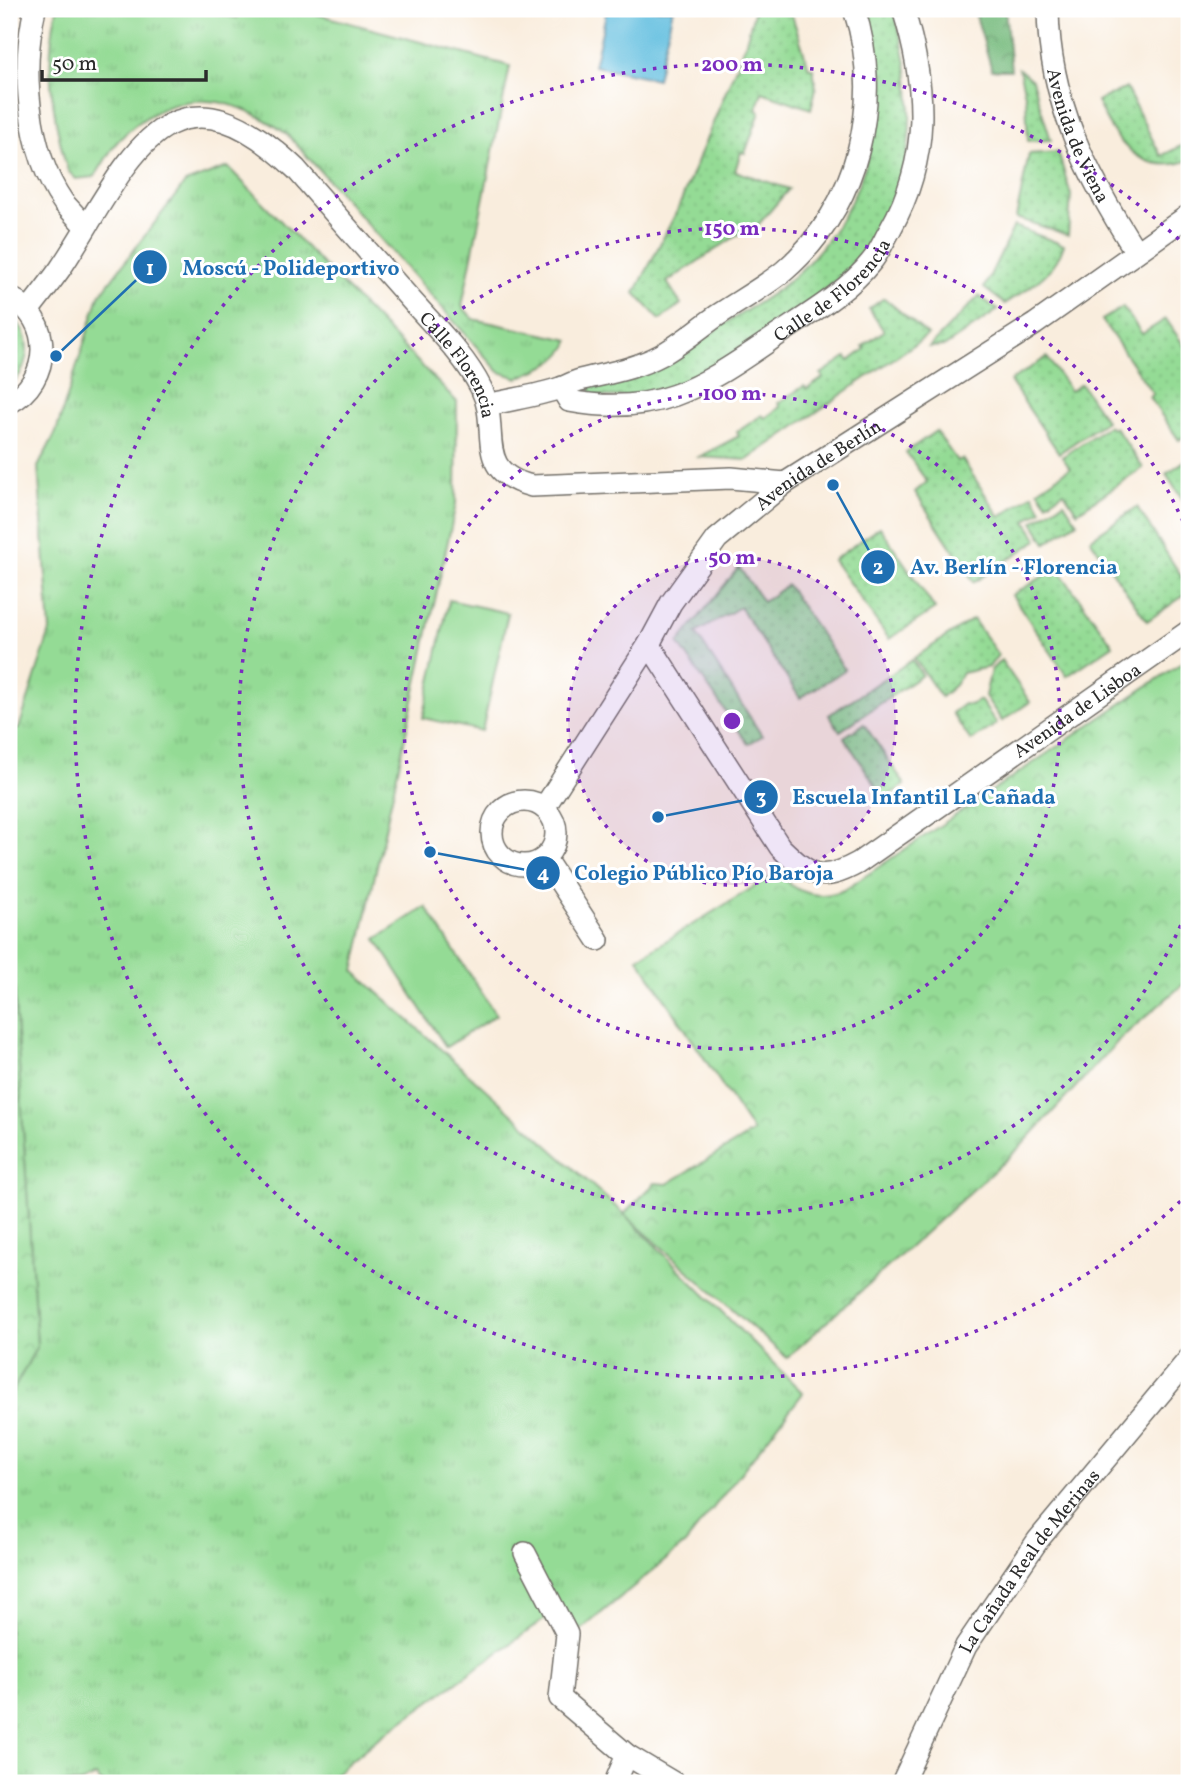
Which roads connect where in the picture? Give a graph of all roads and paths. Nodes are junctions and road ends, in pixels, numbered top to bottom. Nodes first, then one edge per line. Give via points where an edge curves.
1 (35, 9) edge
2 (854, 9) edge
3 (903, 9) edge
4 (1048, 9) edge
5 (1189, 215) edge
6 (85, 226) junction
7 (1136, 252) junction
8 (9, 297) edge
9 (28, 311) junction
10 (561, 388) junction
11 (9, 403) edge
12 (488, 405) junction
13 (785, 483) junction
14 (1189, 631) edge
15 (649, 645) junction
16 (544, 808) junction
17 (545, 859) junction
18 (598, 940) dead end
19 (1189, 1359) edge
20 (525, 1553) dead end
21 (627, 1755) junction
22 (615, 1783) edge
23 (674, 1783) edge
24 (902, 1783) edge

1 - 6 street via 28,65 37,141 63,201
2 - 10 street via 865,51 866,117 853,172 826,222 784,271 660,355 609,376
3 - 10 street, Calle de Florencia via 921,78 918,160 897,217 871,262 768,341 685,393 641,404 593,405 569,401
4 - 7 street, Avenida de Viena via 1055,74 1066,116 1089,176
5 - 7 street, Avenida de Berlín
6 - 9 street, Calle Florencia
6 - 12 street, Calle Florencia via 121,170 156,133 192,118 232,122 268,143 296,169 466,363
7 - 13 street, Avenida de Berlín via 1035,324
8 - 9 street
9 - 11 street via 41,338 40,366 27,390
10 - 12 street
12 - 13 street, Calle Florencia via 494,460 503,475 516,482 532,486 731,478
13 - 15 street, Avenida de Berlín via 735,523 700,559
14 - 15 street, Avenida de Lisboa via 858,863 830,876 808,872 780,847
15 - 16 street, Avenida de Berlín
16 - 17 street via 556,830
16 - 17 street via 525,800 504,807 492,824 491,835 508,861 529,865
17 - 18 street
19 - 24 street, La Cañada Real de Merinas via 1038,1540 974,1635
20 - 21 street via 567,1634 560,1698
21 - 22 street
21 - 23 street

